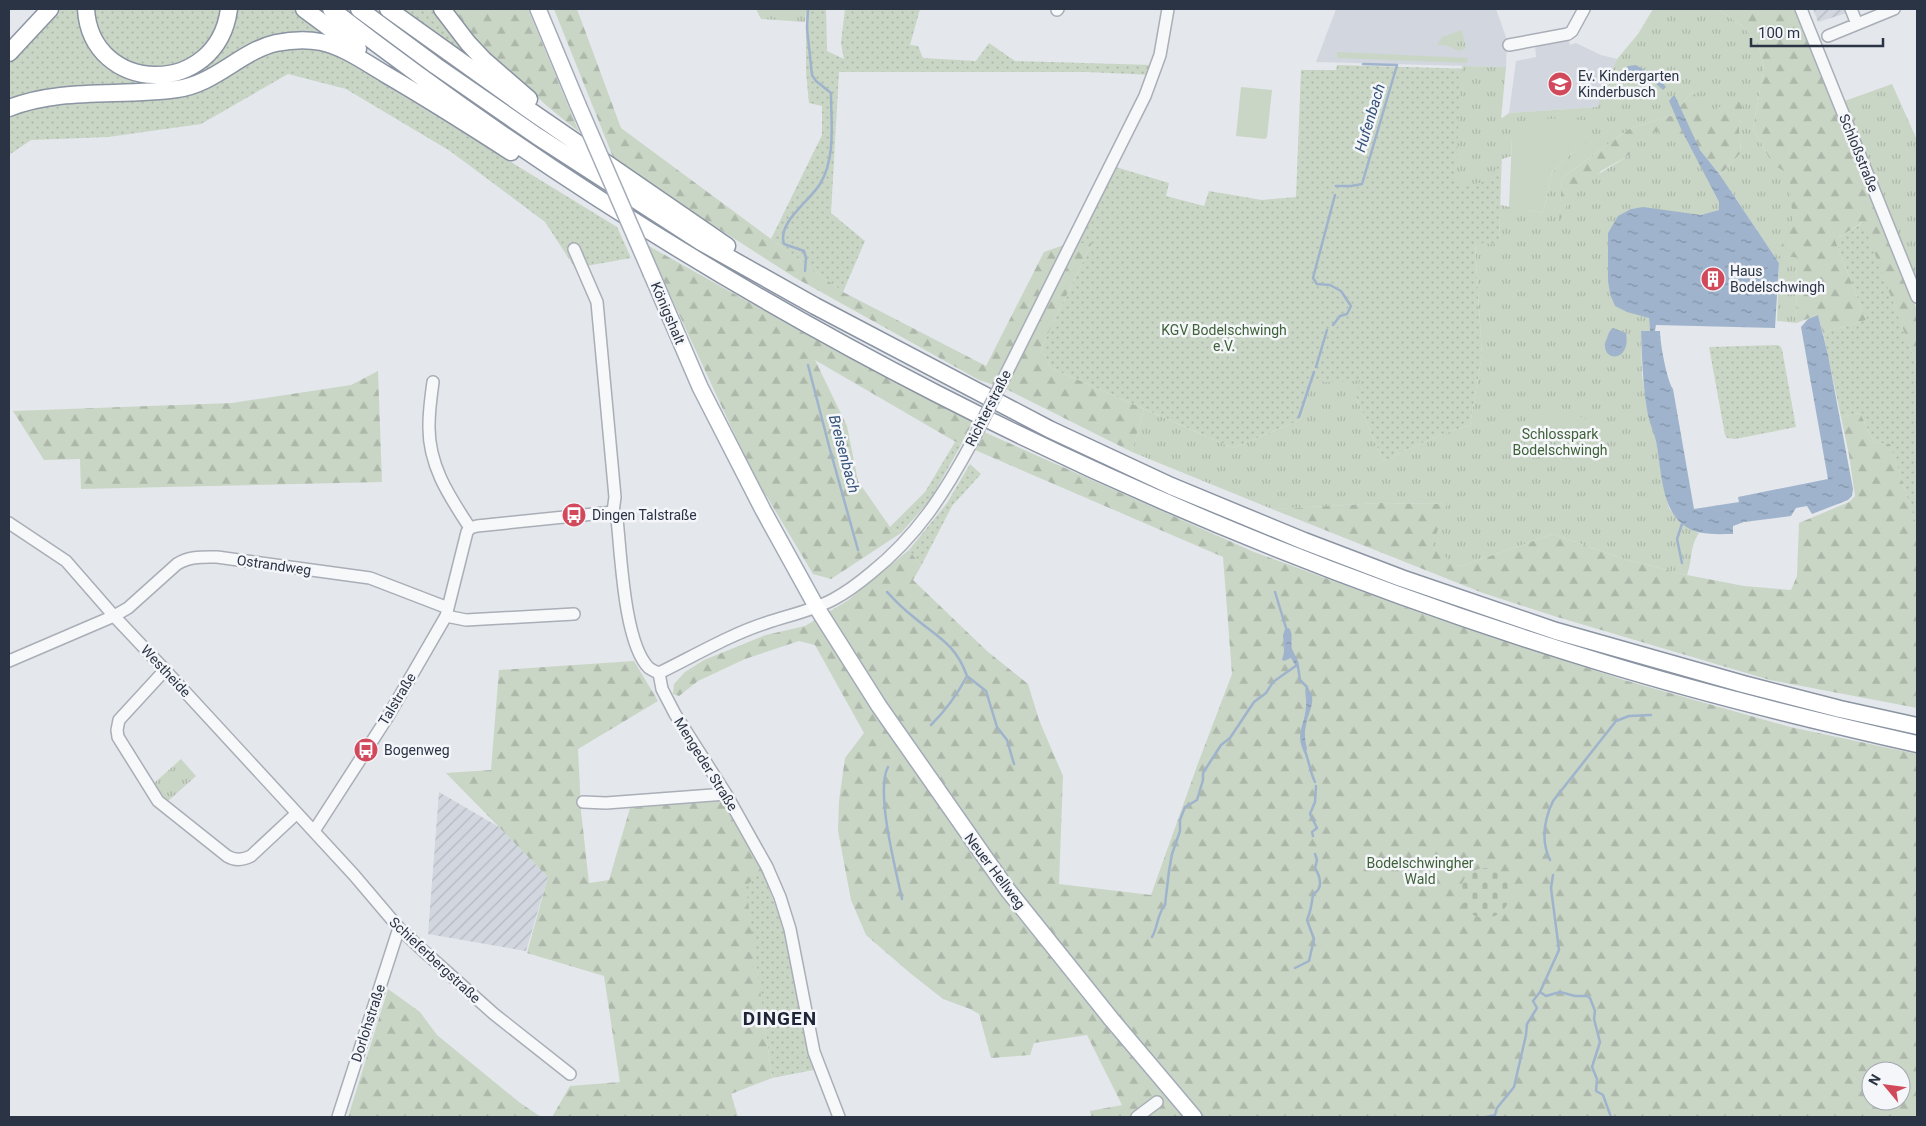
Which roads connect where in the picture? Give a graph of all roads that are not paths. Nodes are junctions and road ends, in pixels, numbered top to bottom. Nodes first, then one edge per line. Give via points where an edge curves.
1 (50, 9) edge
2 (86, 9) edge
3 (229, 9) edge
4 (304, 9) edge
5 (331, 9) edge
6 (359, 9) edge
7 (388, 9) edge
8 (442, 9) edge
9 (538, 9) edge
10 (1168, 9) edge
11 (1584, 9) edge
12 (1801, 9) edge
13 (1851, 9) edge
14 (1894, 9) edge
15 (1857, 24) junction
16 (1828, 36) dead end
17 (1509, 45) dead end
18 (9, 53) edge
19 (423, 96) junction
20 (9, 108) edge
21 (570, 139) junction
22 (616, 210) junction
23 (574, 249) dead end
24 (1917, 297) edge
25 (815, 306) junction
26 (433, 382) dead end
27 (613, 512) junction
28 (9, 523) edge
29 (470, 528) junction
30 (817, 608) junction
31 (447, 612) junction
32 (574, 614) dead end
33 (114, 616) junction
34 (9, 661) edge
35 (165, 670) junction
36 (660, 673) junction
37 (1917, 726) edge
38 (1917, 744) edge
39 (726, 794) junction
40 (583, 802) dead end
41 (297, 813) junction
42 (314, 831) junction
43 (399, 928) junction
44 (570, 1074) dead end
45 (1157, 1102) dead end
46 (338, 1117) edge
47 (839, 1117) edge
48 (1137, 1117) edge
49 (1194, 1117) edge

1 - 18 highway
2 - 3 highway via 93,36 104,52 136,73 155,76 174,74 192,67 208,55 220,40
4 - 19 highway
5 - 22 highway via 460,104
6 - 25 highway via 569,158 701,242
7 - 21 highway
8 - 21 highway via 484,60
9 - 30 main road, Königshalt, bridge via 700,387
10 - 30 street, Richterstraße, bridge via 1160,55 1144,96 949,485 926,518 888,559 852,588
11 - 17 street via 1568,34
12 - 24 street, Schloßstraße
13 - 15 street
14 - 15 street
15 - 16 street
19 - 20 highway via 335,46 296,40 274,44 253,53 207,80 185,88 68,95
19 - 22 highway via 525,161
21 - 25 highway via 728,246 797,288
22 - 38 highway via 806,323 913,381 1161,500 1290,554 1457,616 1603,663 1738,701
23 - 27 street via 597,302 615,497
25 - 37 highway via 1049,429 1171,486 1304,541 1556,631 1743,684
26 - 29 street via 429,427 431,450 447,492
27 - 29 street
27 - 36 street via 617,519 628,616 642,657 650,669
28 - 33 street, Westheide via 66,560
29 - 31 street, Talstraße
30 - 36 street, Richterstraße via 765,623
30 - 49 main road, Neuer Hellweg via 907,748 1007,889
31 - 32 street via 466,620
31 - 33 street, Ostrandweg via 370,578 217,557 196,557 178,564 128,608
31 - 42 street, Talstraße via 387,718
33 - 34 street, Ostrandweg
33 - 35 street, Westheide
35 - 41 street, Westheide
35 - 41 street via 119,720 117,730 124,749 158,801 227,856 237,859 251,856
36 - 39 street, Mengeder Straße via 662,689 675,714
39 - 40 street
39 - 47 street, Mengeder Straße via 780,897 792,938 814,1052
41 - 42 street, Westheide
42 - 43 street, Schieferbergstraße
43 - 44 street, Schieferbergstraße via 494,1014
43 - 46 street, Dorlohstraße
45 - 48 street

